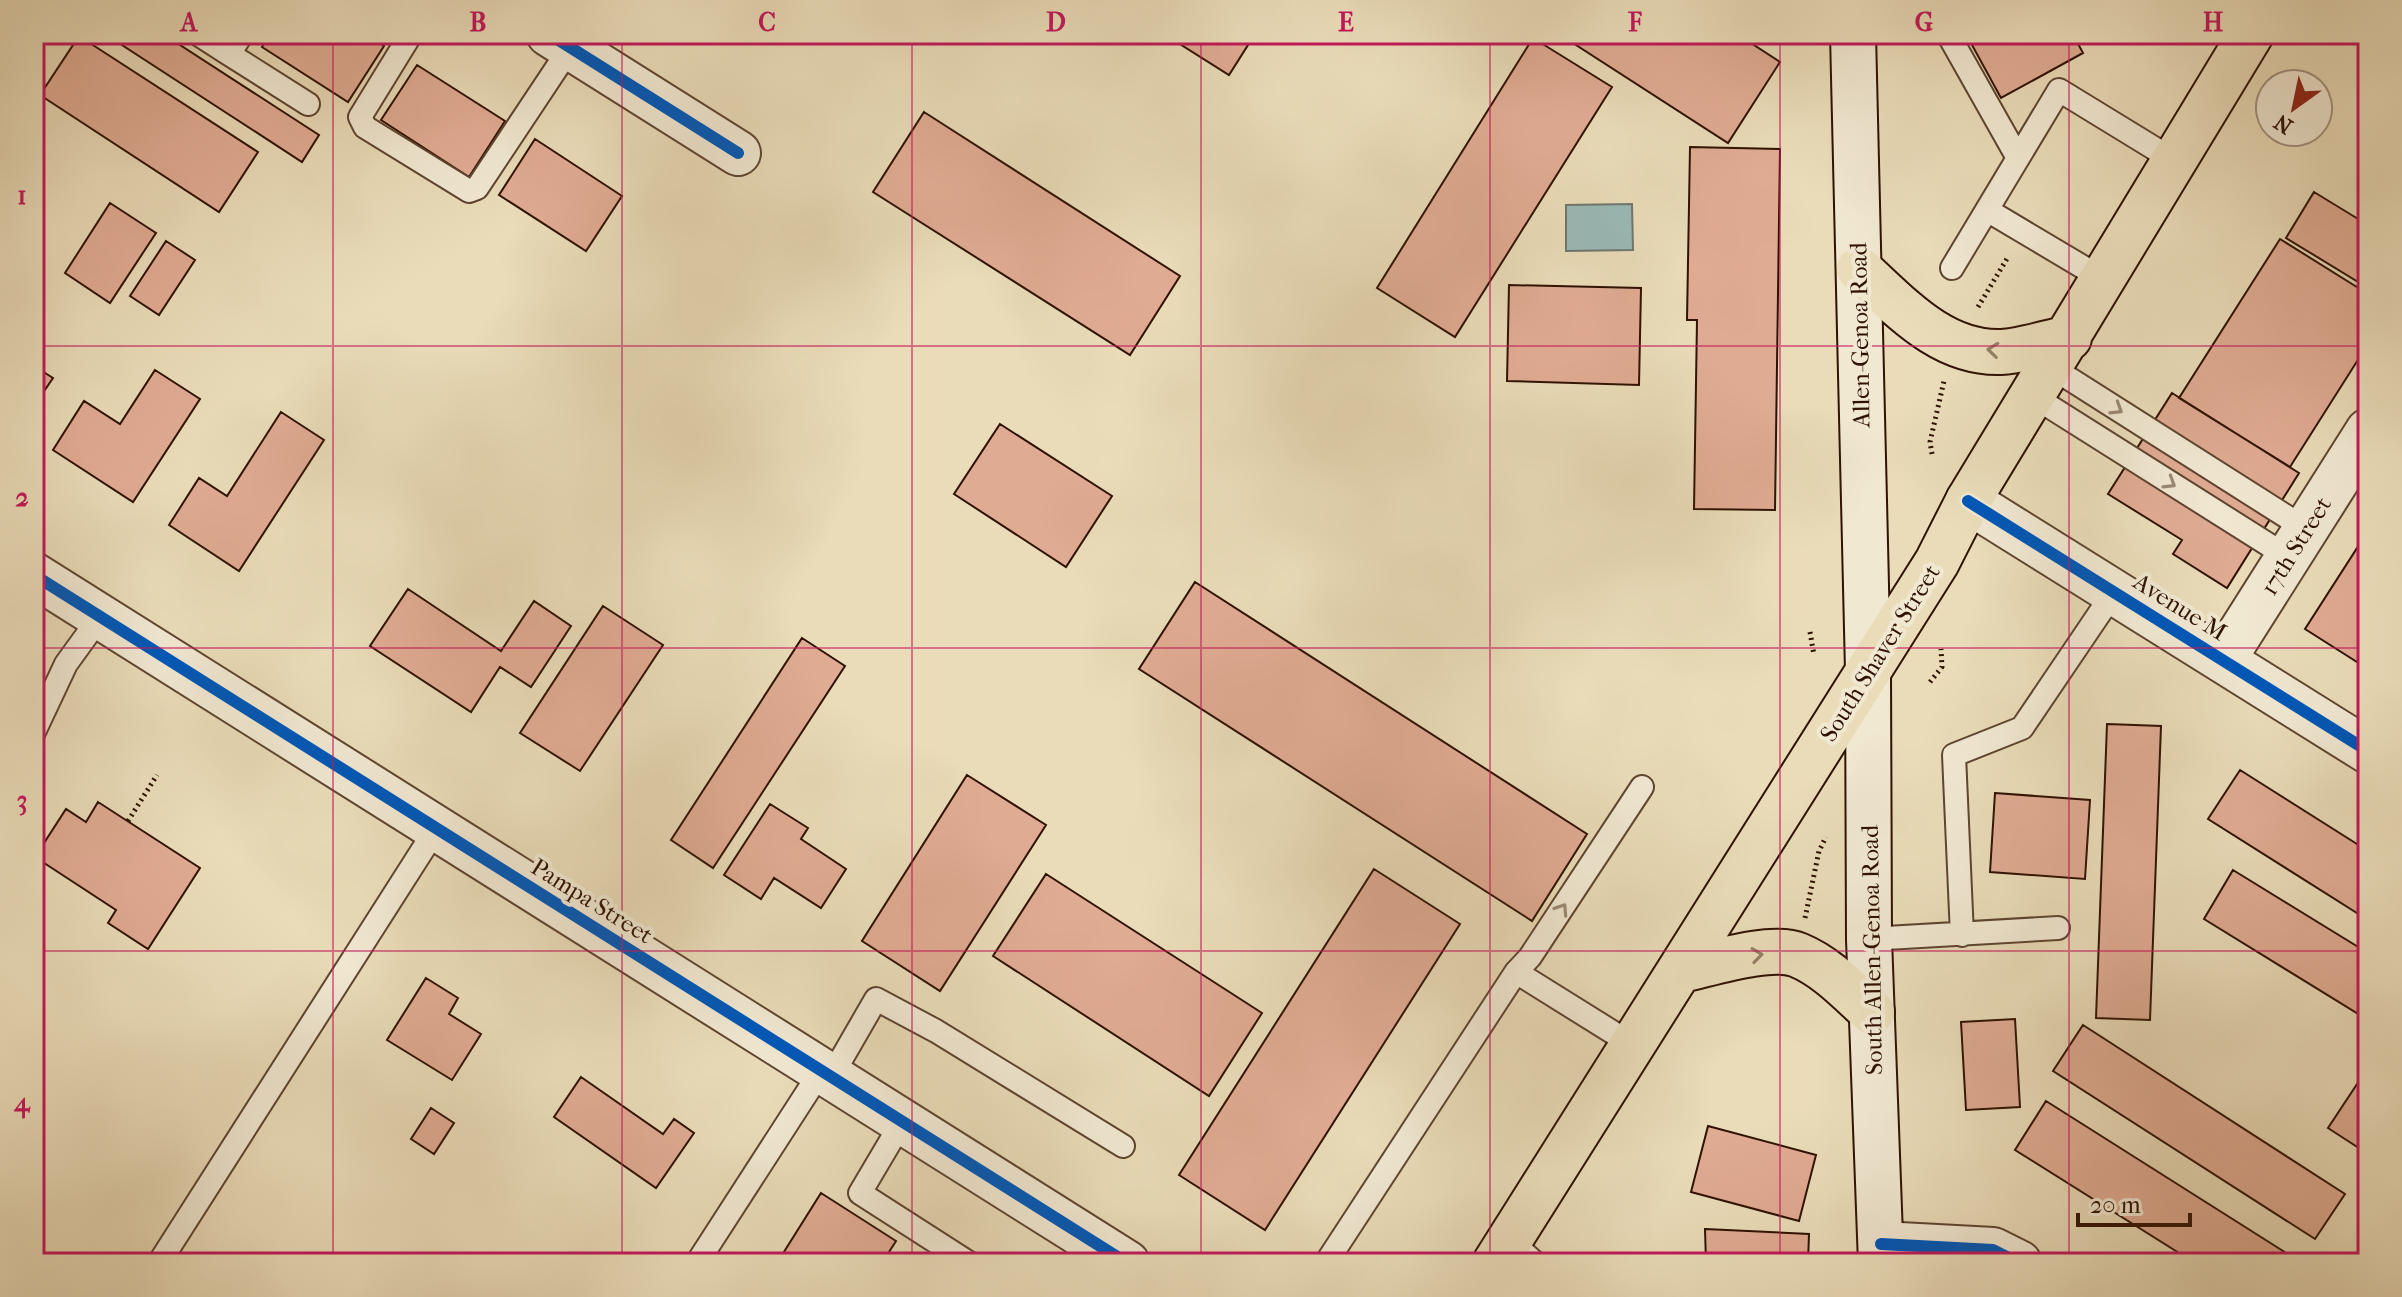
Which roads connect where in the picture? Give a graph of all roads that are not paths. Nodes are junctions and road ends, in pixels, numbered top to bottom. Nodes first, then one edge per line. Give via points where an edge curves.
1 (198, 34) edge
2 (242, 34) edge
3 (411, 34) edge
4 (1853, 34) edge
5 (1948, 34) edge
6 (2251, 34) edge
7 (560, 41) edge
8 (229, 54) junction
9 (308, 104) dead end
10 (738, 153) dead end
11 (2018, 158) junction
12 (2175, 161) junction
13 (1987, 210) junction
14 (1952, 268) dead end
15 (1859, 269) junction
16 (2103, 279) junction
17 (2051, 367) junction
18 (2366, 438) edge
19 (1968, 501) junction
20 (2297, 543) junction
21 (34, 575) edge
22 (2114, 592) junction
23 (100, 617) junction
24 (1868, 654) junction
25 (2223, 660) junction
26 (34, 732) edge
27 (2368, 751) edge
28 (1642, 787) dead end
29 (436, 829) junction
30 (2058, 928) dead end
31 (1962, 935) junction
32 (1869, 939) junction
33 (1681, 970) junction
34 (1516, 972) junction
35 (1872, 1012) junction
36 (1633, 1045) junction
37 (826, 1074) junction
38 (902, 1122) junction
39 (1123, 1146) dead end
40 (1881, 1253) edge
41 (1513, 1255) edge
42 (1117, 1260) edge
43 (159, 1263) edge
44 (697, 1263) edge
45 (969, 1263) edge
46 (1326, 1263) edge
47 (2019, 1263) edge

1 - 8 lane
2 - 8 lane
3 - 7 lane via 360,117 469,191 477,188
4 - 15 street, Allen-Genoa Road
5 - 11 lane
6 - 12 main road, South Shaver Street
7 - 10 street
8 - 9 lane
11 - 12 lane via 2059,90
11 - 13 lane
12 - 16 main road, South Shaver Street
13 - 14 lane
13 - 16 lane
17 -> 15 main road via 1958,344 1928,330
15 - 24 street, Allen-Genoa Road
16 - 17 main road, South Shaver Street
17 - 19 main road, South Shaver Street
17 -> 20 lane
17 -> 20 lane
18 - 20 street, 17th Street
19 - 22 street, Avenue M
19 - 24 main road, South Shaver Street via 1937,562
20 - 25 street, 17th Street
21 - 23 street, Pampa Street
22 - 25 street, Avenue M
22 - 31 lane via 2022,728 1954,755
23 - 26 lane via 61,671
23 - 29 street, Pampa Street
24 - 32 street, South Allen-Genoa Road
24 - 33 main road, South Shaver Street
25 - 27 street, Avenue M
34 -> 28 lane
29 - 37 street, Pampa Street
29 - 43 lane
30 - 31 lane
31 - 32 lane
32 - 35 street, South Allen-Genoa Road
33 -> 35 main road via 1764,953 1795,954 1826,970
33 - 36 main road, South Shaver Street
34 - 36 lane
34 - 46 lane
35 - 40 street, South Allen-Genoa Road
36 - 41 main road, South Shaver Street
37 - 38 street, Pampa Street
37 - 39 lane via 876,999
37 - 44 lane
38 - 42 street, Pampa Street
38 - 45 lane via 860,1193
40 - 47 street via 1993,1250

